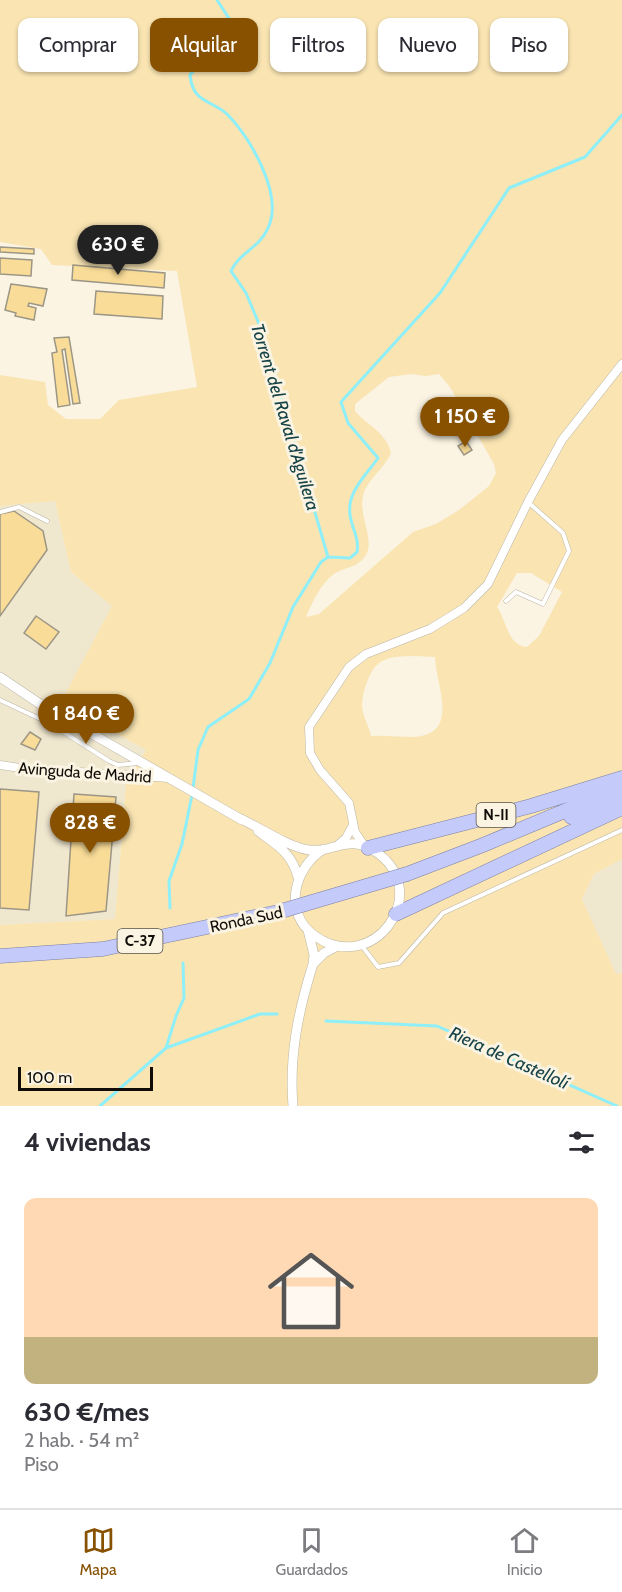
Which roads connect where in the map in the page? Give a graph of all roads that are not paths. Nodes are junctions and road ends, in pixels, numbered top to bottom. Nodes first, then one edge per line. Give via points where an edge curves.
1 (622, 364) edge
2 (528, 502) junction
3 (0, 512) edge
4 (47, 521) dead end
5 (506, 601) dead end
6 (1, 679) edge
7 (0, 700) edge
8 (143, 762) junction
9 (0, 765) edge
10 (171, 778) junction
11 (622, 778) edge
12 (622, 787) edge
13 (622, 799) edge
14 (622, 807) edge
15 (239, 818) junction
16 (353, 824) junction
17 (622, 830) edge
18 (339, 844) junction
19 (483, 845) junction
20 (367, 847) junction
21 (324, 849) junction
22 (298, 877) junction
23 (396, 914) junction
24 (308, 930) junction
25 (362, 945) junction
26 (336, 946) junction
27 (0, 956) edge
28 (313, 964) junction
29 (293, 1106) edge

1 - 2 street via 562,440
2 - 5 lane via 563,533 569,551 543,604 516,591
2 - 16 street via 488,584 464,608 430,628 366,654 349,667 309,727 310,753 350,803
3 - 4 lane via 19,507
6 - 8 street, N-II
7 - 8 lane via 51,724 118,765
8 - 10 street, N-II
9 - 10 street, Avinguda de Madrid
10 - 15 street, N-II
11 - 20 highway, N-II via 531,806
12 - 19 highway, Ronda Sud / C-37
13 - 19 highway, Ronda Sud / C-37
14 - 23 highway
15 - 21 street, N-II via 301,848
15 - 22 street, N-II via 286,852
16 - 18 street
16 - 20 street
17 - 25 lane via 443,913 399,963 378,967
18 - 20 street, N-II
18 - 21 street, N-II
19 - 27 highway, Ronda Sud / C-37, bridge via 408,874 278,912 104,949
20 - 23 street via 386,861 397,881
21 - 22 street, N-II via 308,861
22 - 24 street, N-II via 295,900
23 - 25 street via 382,934
24 - 26 street
24 - 28 street
25 - 26 street
26 - 28 street
28 - 29 street via 294,1042 290,1074

